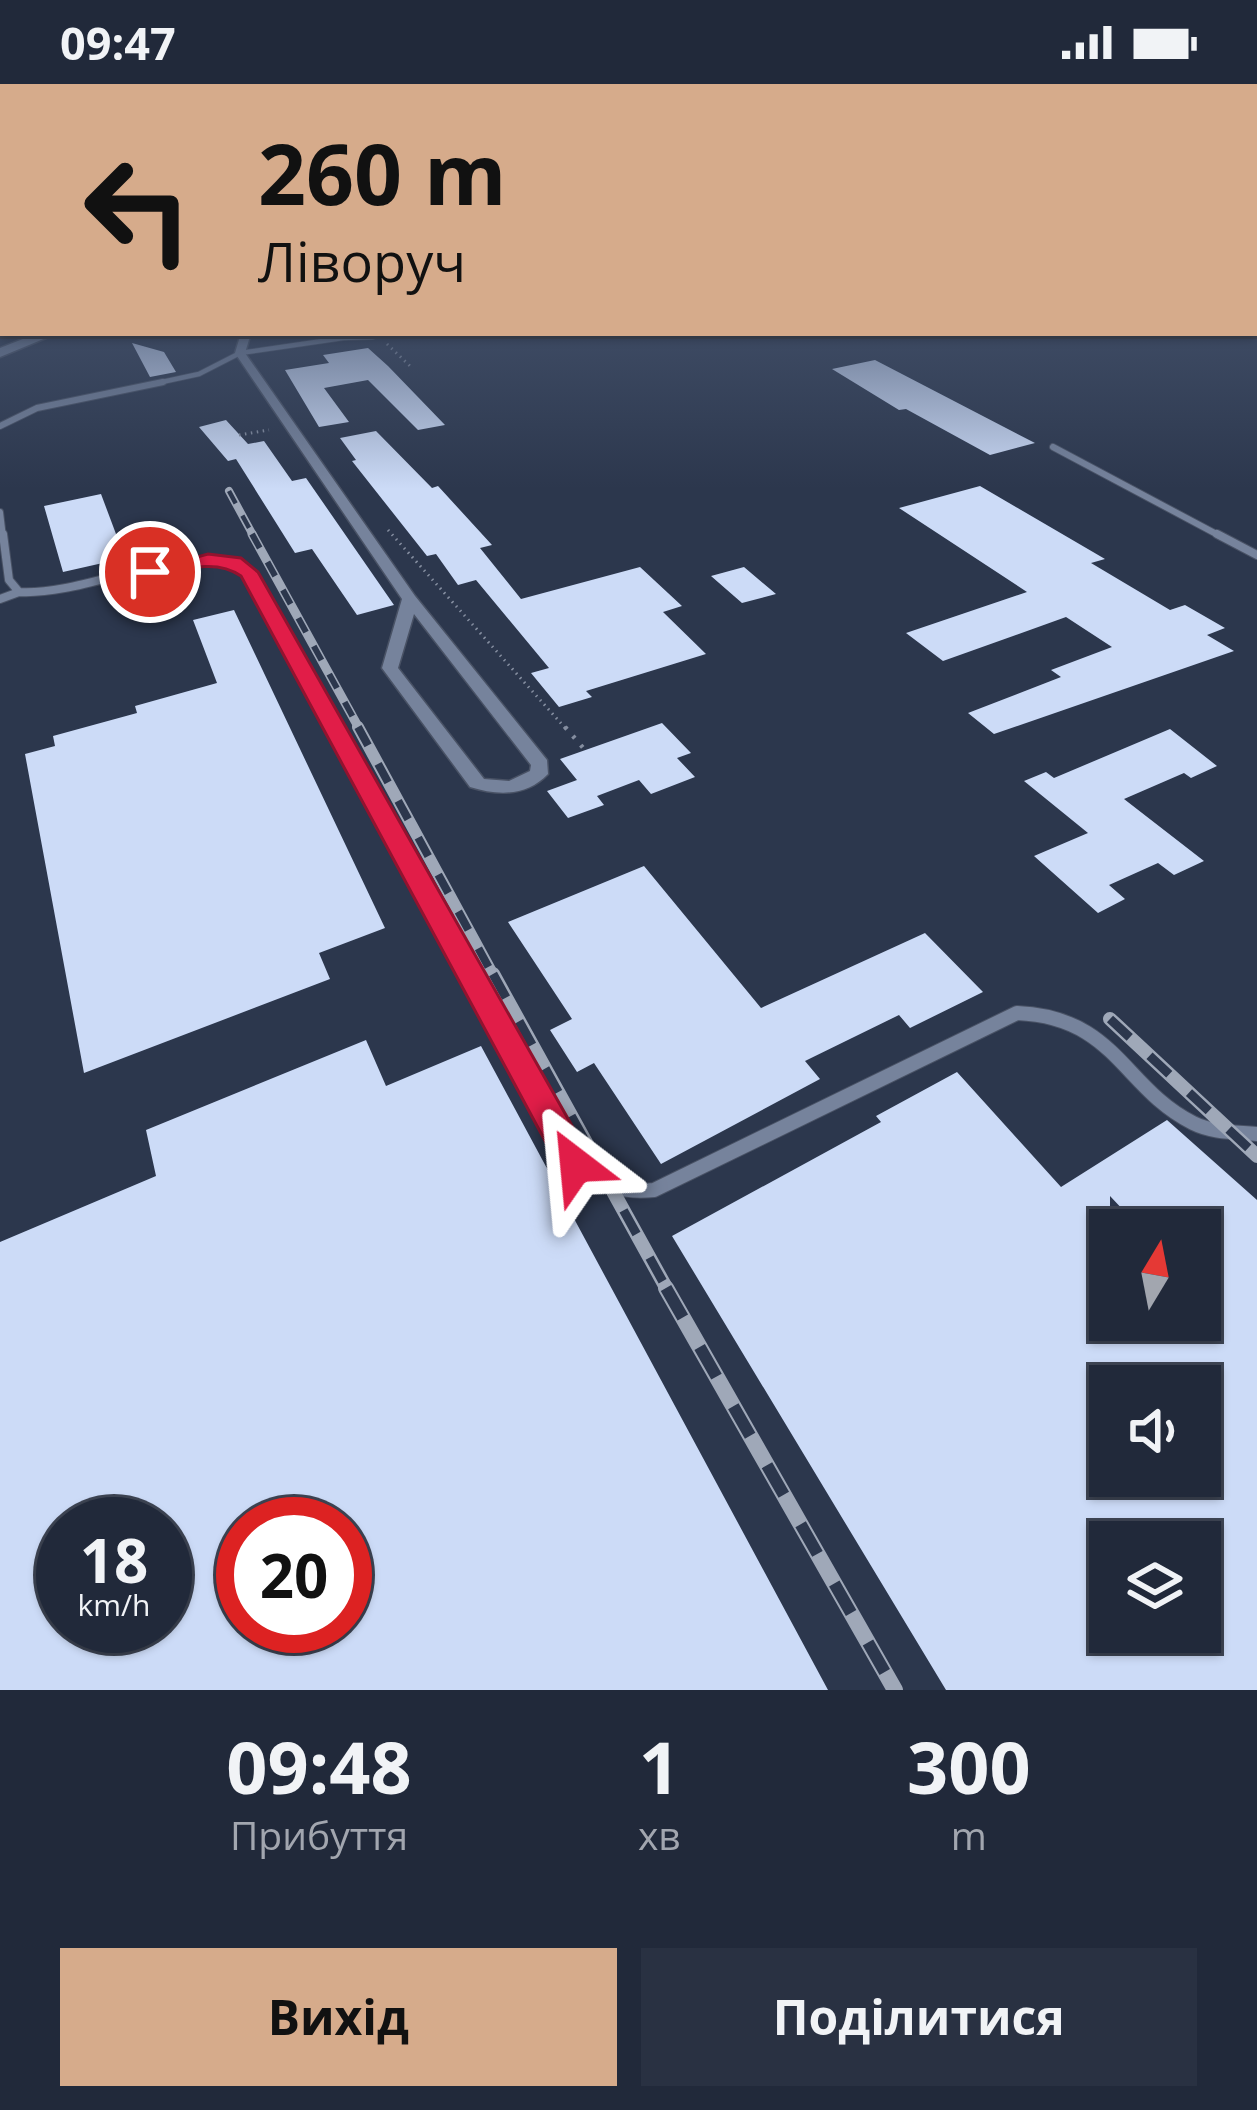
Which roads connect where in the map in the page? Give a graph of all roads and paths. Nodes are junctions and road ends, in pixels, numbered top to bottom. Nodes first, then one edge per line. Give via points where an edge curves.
1 (36, 339) edge
2 (244, 339) edge
3 (327, 339) edge
4 (0, 353) edge
5 (240, 353) junction
6 (0, 426) edge
7 (294, 426) junction
8 (239, 435) dead end
9 (1053, 447) dead end
10 (0, 512) edge
11 (389, 531) dead end
12 (1257, 555) edge
13 (19, 592) junction
14 (0, 599) edge
15 (410, 599) junction
16 (585, 750) dead end
17 (1257, 1134) edge

1 - 4 main road
2 - 5 street
3 - 5 lane
5 - 6 lane via 199,374 37,408
5 - 7 street
7 - 8 path
7 - 15 street
9 - 12 lane
10 - 13 lane via 9,580
11 - 16 path
13 - 14 lane
13 - 17 lane via 63,592 208,560 243,567 576,1165 610,1189 674,1182 1017,1013 1036,1011 1077,1024 1187,1120
15 - 15 street via 540,764 529,782 500,788 469,777 390,668

